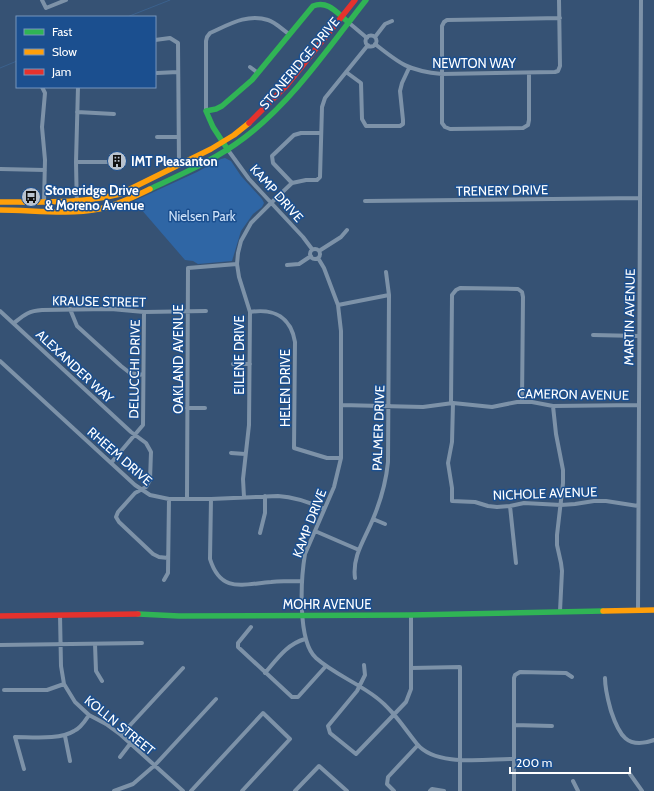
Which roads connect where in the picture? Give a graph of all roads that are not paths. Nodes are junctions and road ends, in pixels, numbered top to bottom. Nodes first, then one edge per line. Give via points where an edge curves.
1 (42, 0) edge
2 (66, 0) edge
3 (355, 0) edge
4 (366, 0) edge
5 (559, 0) edge
6 (641, 0) edge
7 (341, 17) junction
8 (560, 18) junction
9 (392, 21) dead end
10 (348, 22) junction
11 (289, 34) junction
12 (375, 37) junction
13 (367, 38) junction
14 (156, 40) edge
15 (375, 44) junction
16 (368, 45) junction
17 (250, 67) dead end
18 (408, 68) junction
19 (178, 72) junction
20 (258, 72) junction
21 (346, 72) junction
22 (529, 72) junction
23 (156, 73) dead end
24 (442, 74) junction
25 (42, 88) edge
26 (78, 88) edge
27 (206, 111) junction
28 (77, 112) junction
29 (114, 114) dead end
30 (320, 133) junction
31 (157, 137) dead end
32 (178, 137) junction
33 (223, 142) junction
34 (228, 150) junction
35 (76, 162) junction
36 (109, 162) dead end
37 (179, 165) junction
38 (0, 169) edge
39 (45, 170) junction
40 (292, 183) junction
41 (640, 198) junction
42 (365, 201) dead end
43 (0, 202) edge
44 (44, 202) junction
45 (77, 202) junction
46 (271, 203) junction
47 (0, 210) edge
48 (77, 211) junction
49 (347, 230) dead end
50 (312, 249) junction
51 (319, 251) junction
52 (311, 256) junction
53 (318, 258) junction
54 (237, 264) junction
55 (288, 265) dead end
56 (386, 272) dead end
57 (389, 295) junction
58 (338, 305) junction
59 (70, 309) junction
60 (0, 311) edge
61 (188, 311) junction
62 (144, 312) junction
63 (206, 312) dead end
64 (250, 312) junction
65 (14, 323) junction
66 (593, 335) dead end
67 (639, 336) junction
68 (0, 361) edge
69 (233, 364) dead end
70 (250, 364) junction
71 (143, 375) junction
72 (522, 402) junction
73 (452, 403) junction
74 (341, 405) junction
75 (638, 405) junction
76 (389, 406) junction
77 (553, 406) junction
78 (187, 408) junction
79 (205, 408) dead end
80 (136, 435) junction
81 (231, 453) dead end
82 (246, 454) junction
83 (341, 458) junction
84 (111, 463) junction
85 (141, 490) junction
86 (265, 496) junction
87 (244, 497) junction
88 (169, 499) junction
89 (187, 499) junction
90 (211, 499) junction
91 (561, 505) junction
92 (510, 506) junction
93 (638, 506) junction
94 (324, 508) junction
95 (373, 519) junction
96 (385, 524) dead end
97 (315, 531) junction
98 (260, 534) dead end
99 (359, 550) junction
100 (168, 558) junction
101 (516, 563) dead end
102 (355, 578) dead end
103 (164, 580) dead end
104 (302, 581) junction
105 (638, 610) junction
106 (654, 610) edge
107 (560, 611) junction
108 (60, 615) junction
109 (303, 615) junction
110 (411, 615) junction
111 (0, 616) edge
112 (251, 627) dead end
113 (305, 639) junction
114 (60, 644) junction
115 (95, 644) junction
116 (142, 644) dead end
117 (0, 645) edge
118 (364, 665) dead end
119 (326, 666) junction
120 (182, 668) dead end
121 (411, 668) junction
122 (265, 673) junction
123 (572, 677) dead end
124 (605, 678) dead end
125 (102, 681) dead end
126 (64, 684) junction
127 (360, 685) junction
128 (4, 690) dead end
129 (216, 699) dead end
130 (394, 714) junction
131 (89, 715) junction
132 (514, 725) junction
133 (552, 726) dead end
134 (121, 735) junction
135 (65, 736) junction
136 (654, 740) edge
137 (130, 744) junction
138 (418, 745) junction
139 (120, 756) dead end
140 (513, 759) junction
141 (461, 760) junction
142 (70, 761) dead end
143 (154, 766) junction
144 (24, 769) dead end
145 (630, 774) dead end
146 (573, 781) dead end
147 (114, 791) edge
148 (183, 791) edge
149 (192, 791) edge
150 (242, 791) edge
151 (296, 791) edge
152 (347, 791) edge
153 (394, 791) edge
154 (430, 791) edge
155 (444, 791) edge
156 (460, 791) edge
157 (514, 791) edge
158 (578, 791) edge
159 (642, 791) edge

1 - 2 street via 46,8
3 - 7 street, STONERIDGE DRIVE
4 - 10 street, STONERIDGE DRIVE
5 - 8 street
6 - 41 street, MARTIN AVENUE
7 - 10 street
7 - 11 street via 326,4 320,3 313,6
7 - 33 street, STONERIDGE DRIVE via 268,107
8 - 22 street, NEWTON WAY via 558,71
8 - 24 street via 447,20 442,26
9 - 12 street via 385,24
10 - 13 street
10 - 34 street, STONERIDGE DRIVE via 286,100
11 - 20 street
11 - 27 street via 268,20 256,18 241,19 210,33 206,41
12 - 13 street via 371,35
12 - 15 street
13 - 16 street
14 - 19 street via 170,38 178,43
15 - 16 street
15 - 18 street, NEWTON WAY
16 - 21 street
17 - 20 street
18 - 21 street via 400,91 403,124 400,126 363,124 361,83
18 - 24 street, NEWTON WAY
19 - 23 street
19 - 32 street
20 - 27 street via 222,106 216,110
21 - 30 street via 325,98
22 - 24 street, NEWTON WAY
22 - 24 street via 529,120 528,125 523,128 445,127 442,123
25 - 39 street via 45,93 42,127
26 - 28 street
27 - 33 street
28 - 29 street
28 - 35 street
30 - 40 street via 320,177 317,180
30 - 40 street via 294,135 272,156 273,163
31 - 32 street
32 - 37 street
33 - 34 street
33 - 37 street, STONERIDGE DRIVE
34 - 46 street, KAMP DRIVE
34 - 48 street, STONERIDGE DRIVE via 130,200
35 - 36 street
35 - 45 street
37 - 45 street, STONERIDGE DRIVE via 120,194
38 - 39 street
39 - 44 street
40 - 46 street, EILENE DRIVE
41 - 42 street, TRENERY DRIVE
41 - 67 street, MARTIN AVENUE
43 - 44 street, STONERIDGE DRIVE
44 - 45 street, STONERIDGE DRIVE
45 - 48 street
46 - 50 street, KAMP DRIVE
46 - 54 street, EILENE DRIVE via 244,233
47 - 48 street, STONERIDGE DRIVE
49 - 51 street
50 - 51 street
50 - 52 street
51 - 53 street
52 - 53 street via 314,259
52 - 55 street via 299,264
53 - 58 street, KAMP DRIVE
54 - 61 street, OAKLAND AVENUE via 188,268
54 - 64 street, EILENE DRIVE
56 - 57 street, PALMER DRIVE
57 - 58 street
57 - 76 street, PALMER DRIVE
58 - 74 street, KAMP DRIVE via 341,331
59 - 62 street, KRAUSE STREET
59 - 65 street, KRAUSE STREET via 33,311 24,314
59 - 71 street via 78,326 121,366 130,373
60 - 65 street, ALEXANDER WAY
61 - 62 street, KRAUSE STREET
61 - 63 street, KRAUSE STREET
61 - 78 street, OAKLAND AVENUE
62 - 71 street, DELUCCHI DRIVE
64 - 70 street, EILENE DRIVE
64 - 83 street, HELEN DRIVE via 265,311 277,314 286,319 293,333 294,448 327,458
65 - 80 street, ALEXANDER WAY
66 - 67 street
67 - 75 street, MARTIN AVENUE
68 - 84 street, RHEEM DRIVE
69 - 70 street
70 - 82 street, EILENE DRIVE
71 - 80 street, DELUCCHI DRIVE via 143,426
72 - 73 street, CAMERON AVENUE via 492,407
72 - 73 street via 522,292 518,289 460,288 452,295
72 - 77 street, CAMERON AVENUE
73 - 76 street, CAMERON AVENUE via 423,407
73 - 92 street, NICHOLE AVENUE via 452,442 448,463 452,501 475,502 497,507
74 - 76 street, CAMERON AVENUE
74 - 83 street, KAMP DRIVE
75 - 77 street, CAMERON AVENUE
75 - 93 street, MARTIN AVENUE
76 - 95 street, PALMER DRIVE via 386,483
77 - 91 street via 563,470
78 - 79 street
78 - 89 street, OAKLAND AVENUE
80 - 84 street, DELUCCHI DRIVE
80 - 85 street, ALEXANDER WAY via 146,443 151,452 150,480
81 - 82 street
82 - 87 street, EILENE DRIVE
83 - 94 street, KAMP DRIVE via 334,486
84 - 85 street, RHEEM DRIVE
85 - 88 street, RHEEM DRIVE
85 - 100 street, ALEXANDER WAY via 118,512 116,518 153,554
86 - 87 street, RHEEM DRIVE
86 - 94 street, RHEEM DRIVE via 291,497
86 - 98 street via 265,513
87 - 90 street, RHEEM DRIVE
88 - 89 street, RHEEM DRIVE
88 - 100 street
89 - 90 street, RHEEM DRIVE
90 - 104 street via 210,559 219,578 239,585
91 - 92 street, NICHOLE AVENUE via 524,502
91 - 93 street, NICHOLE AVENUE via 600,501
91 - 107 street via 557,535 562,571
92 - 101 street
93 - 105 street, MARTIN AVENUE
94 - 97 street, KAMP DRIVE
95 - 96 street
95 - 99 street, PALMER DRIVE
97 - 99 street
97 - 104 street, KAMP DRIVE via 306,554
99 - 102 street, PALMER DRIVE via 354,569
100 - 103 street via 168,573
104 - 109 street, KAMP DRIVE
105 - 106 street, MOHR AVENUE
105 - 107 street, MOHR AVENUE
107 - 110 street, MOHR AVENUE
108 - 109 street, MOHR AVENUE
108 - 111 street, MOHR AVENUE
108 - 114 street, KOLLN STREET
109 - 110 street, MOHR AVENUE
109 - 113 street, KAMP DRIVE
110 - 121 street
112 - 122 street via 238,643 238,648
113 - 119 street, KAMP DRIVE via 314,656
113 - 122 street via 290,645
114 - 115 street
114 - 117 street
114 - 126 street, KOLLN STREET
115 - 116 street
115 - 125 street via 96,671
118 - 127 street via 365,675
119 - 122 street via 295,698
119 - 127 street, KAMP DRIVE
120 - 134 street
121 - 130 street via 411,689 406,702
121 - 141 street via 460,667
123 - 132 street via 566,673 520,672 515,675
124 - 136 street via 605,691 620,734 635,743
126 - 128 street via 47,690
126 - 131 street, KOLLN STREET via 75,702
127 - 130 street, KAMP DRIVE
127 - 130 street via 328,726 330,733 356,754
129 - 143 street
130 - 138 street, KAMP DRIVE
131 - 134 street, KOLLN STREET
131 - 135 street via 81,726
132 - 133 street
132 - 140 street
134 - 137 street, KOLLN STREET
135 - 142 street
135 - 144 street via 15,738
137 - 139 street
137 - 143 street, KOLLN STREET
138 - 141 street, KAMP DRIVE via 429,753 445,759
138 - 153 street via 388,777 387,784
140 - 141 street, KAMP DRIVE
140 - 157 street
141 - 156 street
143 - 147 street via 133,784
143 - 148 street, KOLLN STREET
145 - 159 street
146 - 158 street
149 - 150 street via 263,713 290,739
151 - 152 street via 319,766
154 - 155 street

